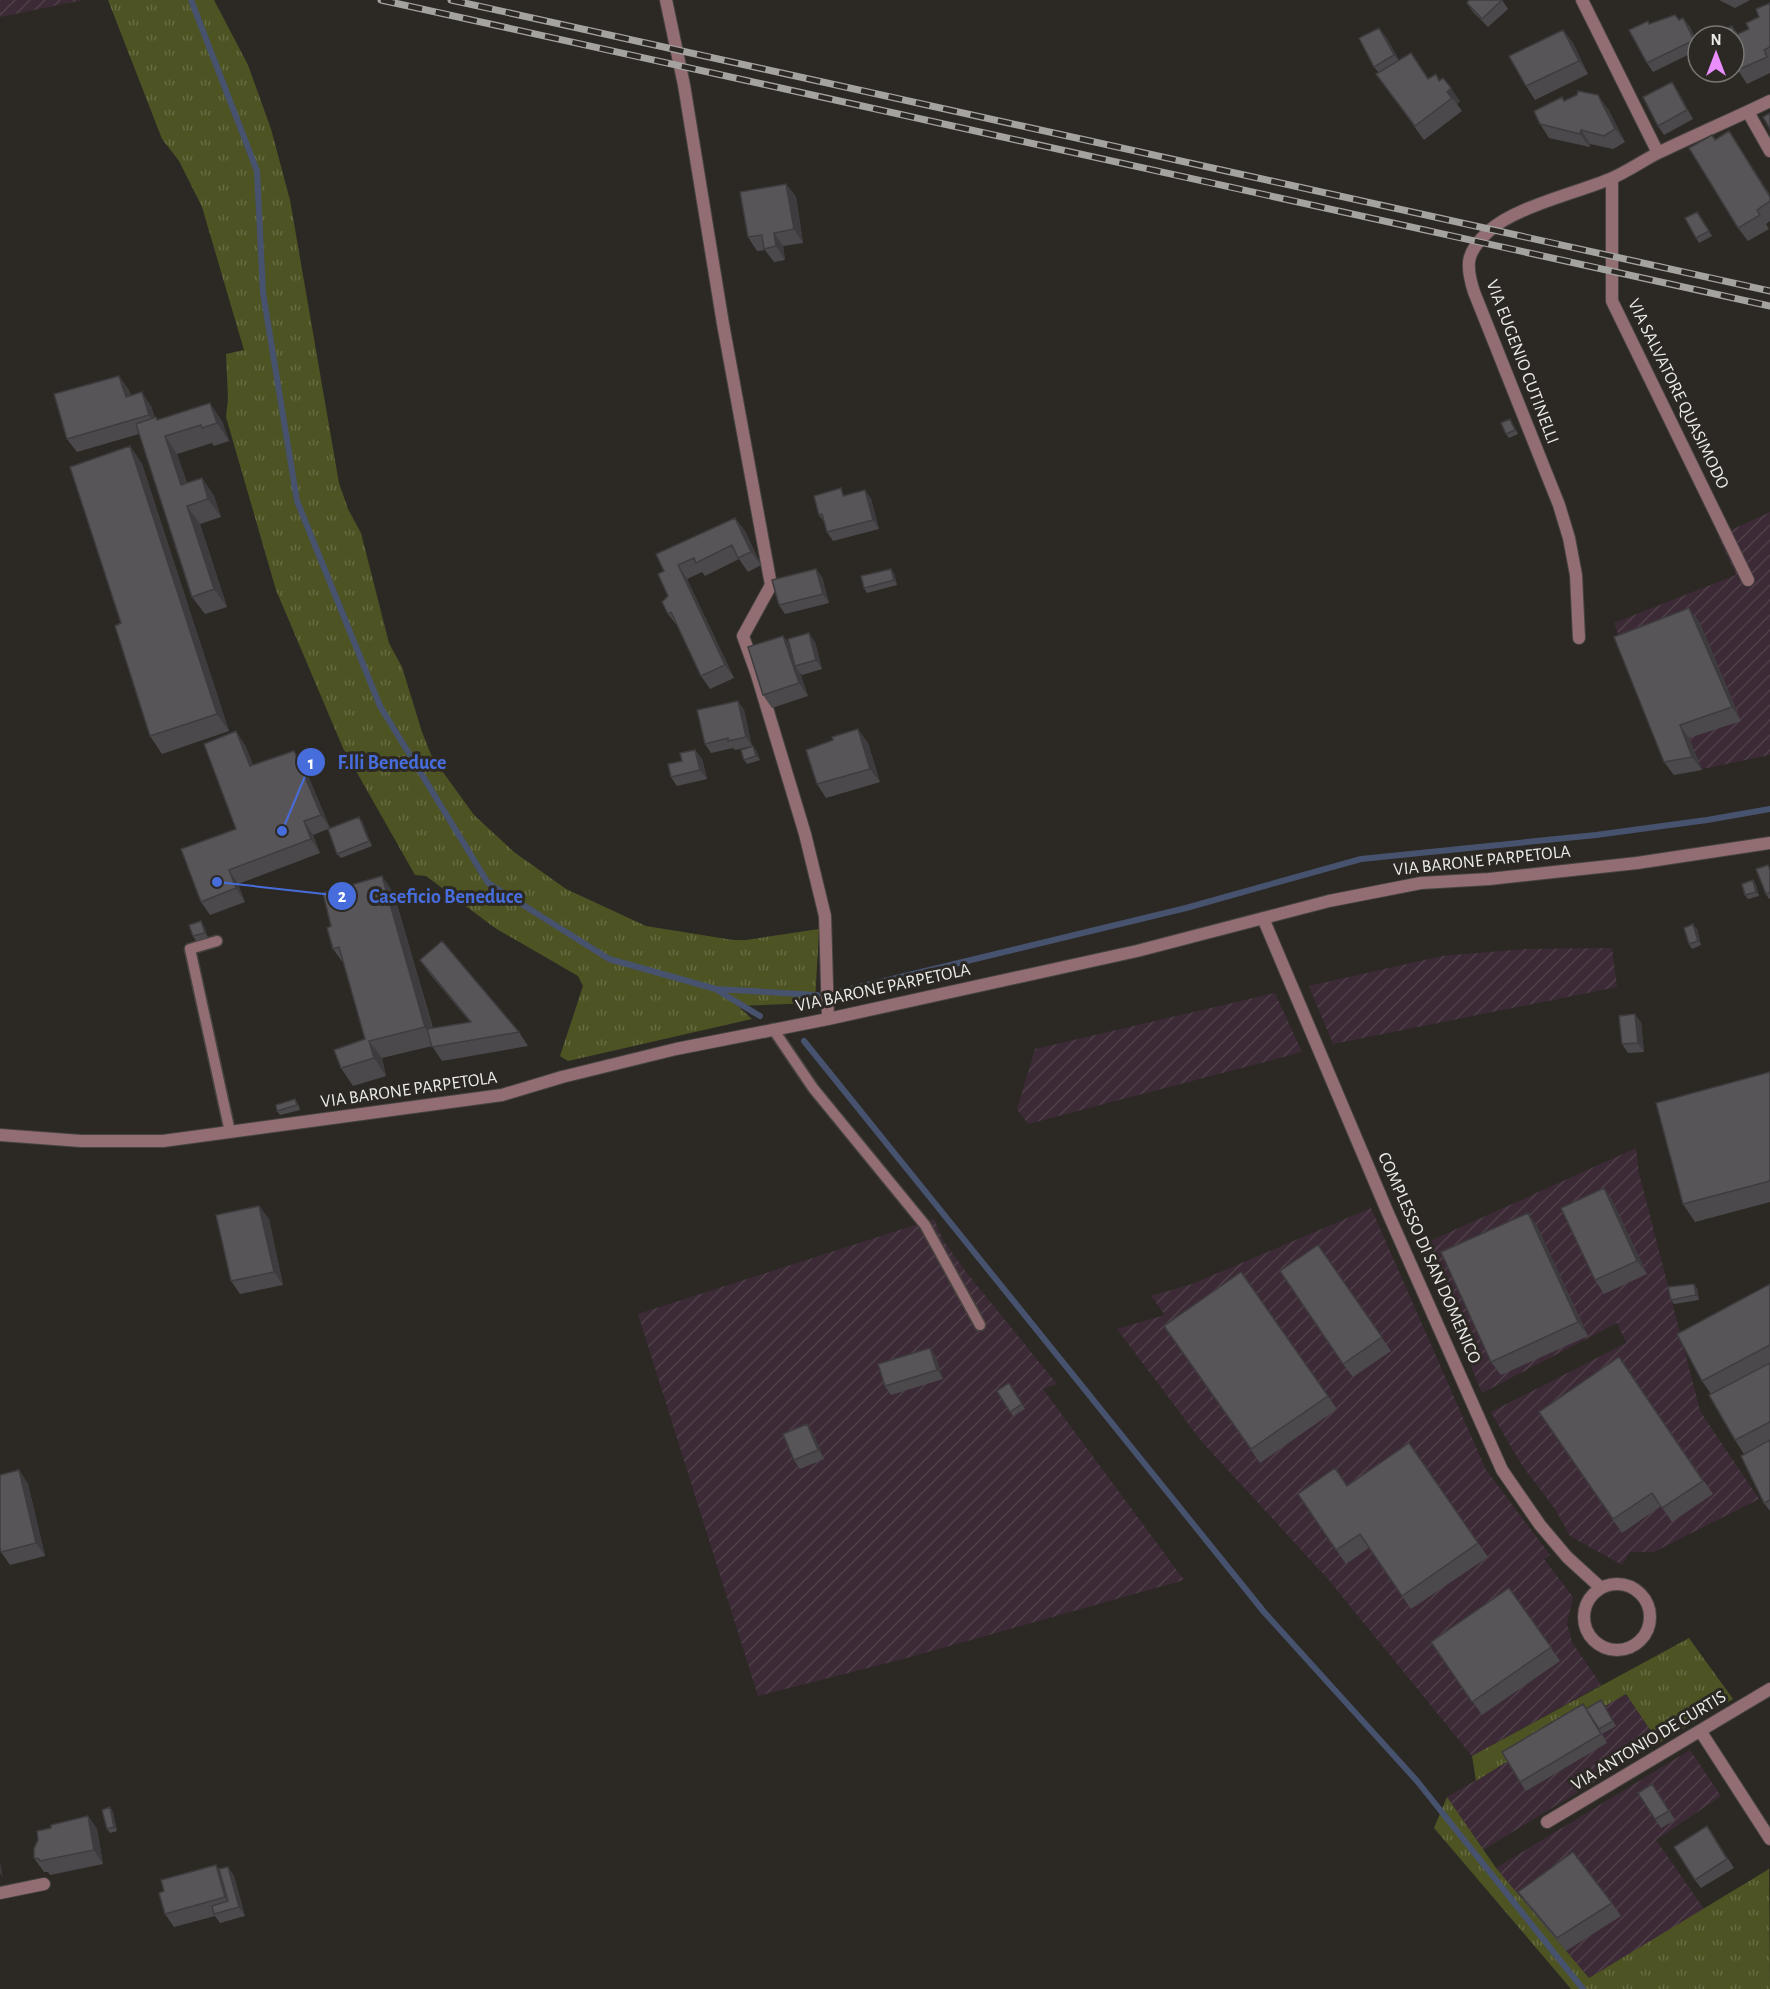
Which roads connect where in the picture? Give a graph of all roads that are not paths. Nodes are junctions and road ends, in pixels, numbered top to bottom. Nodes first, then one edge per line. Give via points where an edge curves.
1 (666, 0) edge
2 (1582, 0) edge
3 (1770, 101) edge
4 (1748, 112) junction
5 (1770, 151) edge
6 (1658, 153) junction
7 (1612, 178) junction
8 (1748, 580) dead end
9 (1579, 638) dead end
10 (1770, 843) edge
11 (1263, 918) junction
12 (217, 941) dead end
13 (828, 1019) junction
14 (773, 1029) junction
15 (230, 1132) junction
16 (0, 1135) edge
17 (980, 1325) dead end
18 (1601, 1588) junction
19 (1770, 1689) edge
20 (1701, 1732) junction
21 (1547, 1822) dead end
22 (1770, 1839) edge
23 (44, 1884) dead end
24 (0, 1893) edge

1 - 13 street via 771,585 743,636 806,834 825,916
2 - 6 street
3 - 4 street, VIA EUGENIO CUTINELLI
4 - 5 street
4 - 6 street, VIA EUGENIO CUTINELLI
6 - 7 street, VIA EUGENIO CUTINELLI
7 - 8 street, VIA SALVATORE QUASIMODO via 1612,301
7 - 9 street, VIA EUGENIO CUTINELLI via 1517,214 1489,230 1468,261 1474,292 1569,538 1576,575
10 - 11 street, VIA BARONE PARPETOLA via 1637,863 1420,883
11 - 13 street, VIA BARONE PARPETOLA via 1125,954
11 - 18 street, COMPLESSO DI SAN DOMENICO via 1387,1211 1503,1470 1540,1525
12 - 15 lane via 190,949
13 - 14 street, VIA BARONE PARPETOLA
14 - 15 street, VIA BARONE PARPETOLA via 562,1077 502,1095
14 - 17 lane via 813,1088 926,1225
15 - 16 street, VIA BARONE PARPETOLA via 163,1141 81,1142
18 - 18 street via 1586,1603 1584,1624 1588,1634 1604,1648 1615,1651 1637,1644 1650,1626 1648,1603 1632,1587 1611,1584
19 - 20 street, VIA ANTONIO DE CURTIS
20 - 21 street, VIA ANTONIO DE CURTIS
20 - 22 street
23 - 24 street

